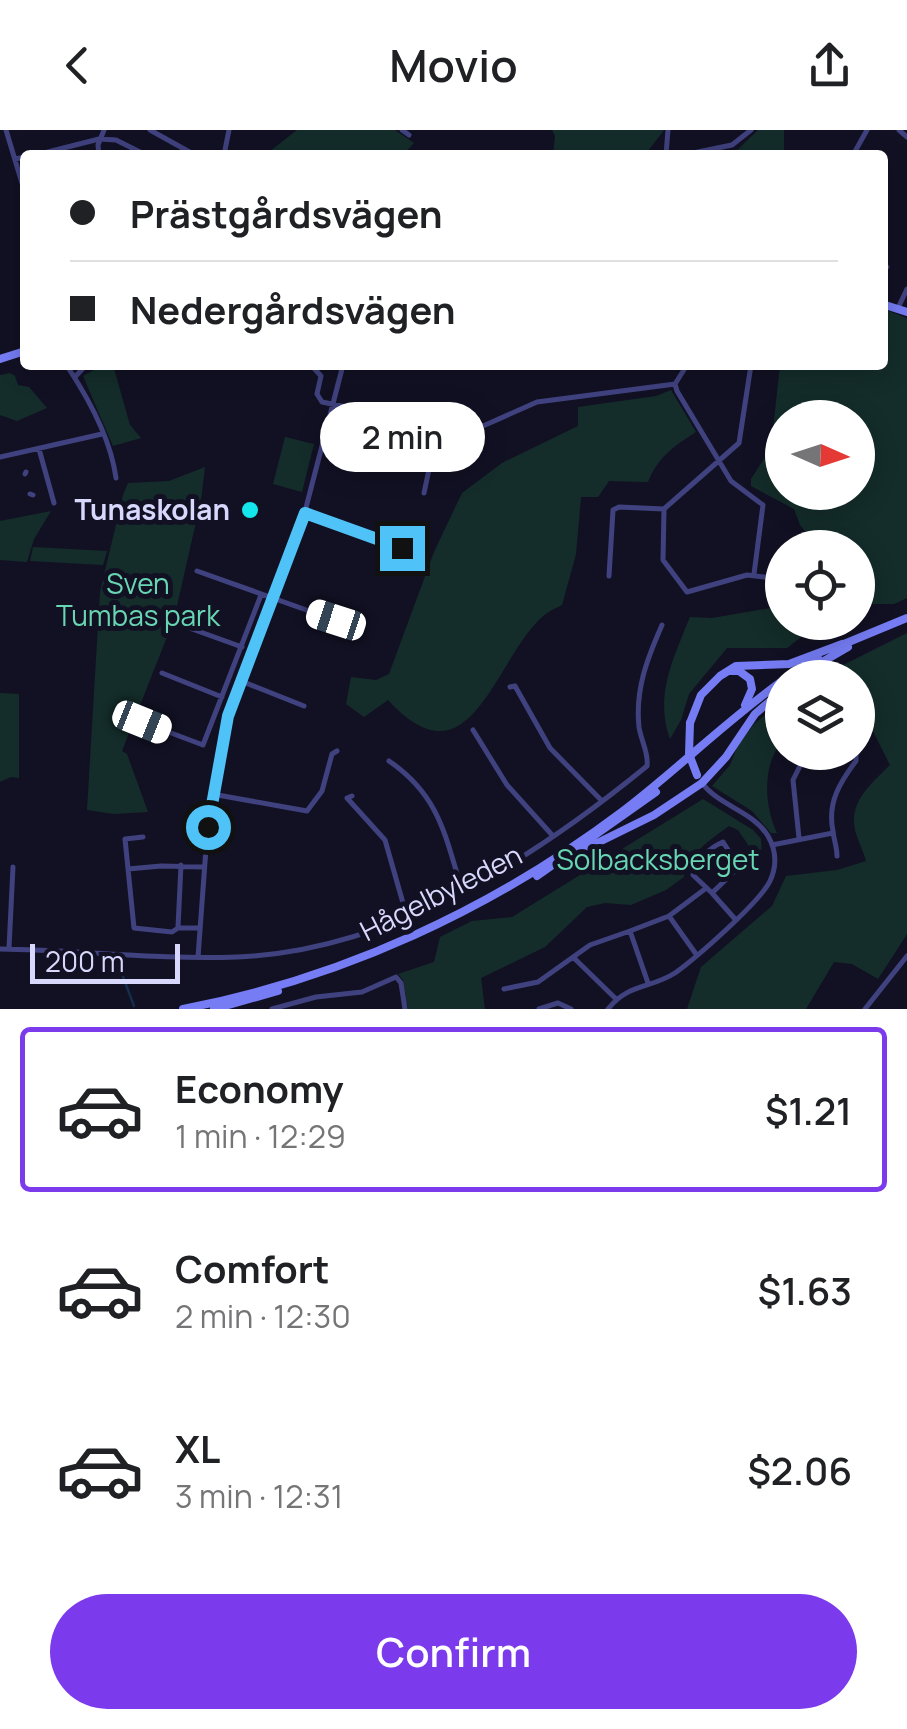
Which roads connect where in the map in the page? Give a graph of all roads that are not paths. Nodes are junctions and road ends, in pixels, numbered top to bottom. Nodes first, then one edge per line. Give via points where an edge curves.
1 (6, 130) edge
2 (104, 130) edge
3 (150, 130) edge
4 (402, 130) edge
5 (751, 130) edge
6 (899, 130) edge
7 (409, 135) dead end
8 (907, 137) edge
9 (99, 139) junction
10 (56, 150) edge
11 (99, 150) edge
12 (136, 150) edge
13 (186, 150) edge
14 (708, 150) edge
15 (20, 158) edge
16 (15, 159) junction
17 (20, 176) edge
18 (907, 290) edge
19 (902, 310) edge
20 (71, 370) edge
21 (82, 370) edge
22 (316, 370) edge
23 (341, 370) edge
24 (683, 370) edge
25 (749, 370) edge
26 (75, 378) junction
27 (676, 384) junction
28 (331, 404) junction
29 (438, 427) junction
30 (102, 434) junction
31 (39, 449) junction
32 (0, 457) edge
33 (720, 462) junction
34 (116, 478) dead end
35 (424, 493) dead end
36 (54, 503) dead end
37 (664, 509) junction
38 (305, 513) junction
39 (402, 548) dead end
40 (197, 571) dead end
41 (754, 574) junction
42 (609, 576) dead end
43 (765, 576) edge
44 (260, 595) junction
45 (273, 600) junction
46 (907, 618) edge
47 (181, 625) dead end
48 (662, 625) dead end
49 (357, 628) dead end
50 (242, 647) junction
51 (842, 647) junction
52 (822, 660) edge
53 (824, 660) edge
54 (726, 672) junction
55 (162, 673) dead end
56 (241, 681) junction
57 (510, 687) dead end
58 (222, 697) junction
59 (765, 697) edge
60 (765, 700) edge
61 (765, 703) edge
62 (304, 706) dead end
63 (142, 722) dead end
64 (722, 728) junction
65 (473, 730) dead end
66 (336, 751) dead end
67 (389, 762) dead end
68 (798, 770) edge
69 (849, 770) edge
70 (699, 779) junction
71 (212, 794) junction
72 (352, 796) dead end
73 (602, 801) junction
74 (832, 833) junction
75 (553, 836) junction
76 (143, 837) dead end
77 (799, 838) junction
78 (772, 845) junction
79 (837, 856) dead end
80 (563, 860) junction
81 (181, 865) junction
82 (13, 866) dead end
83 (204, 866) junction
84 (128, 870) junction
85 (462, 890) junction
86 (708, 890) junction
87 (669, 916) junction
88 (407, 917) junction
89 (735, 919) junction
90 (178, 928) junction
91 (199, 928) junction
92 (630, 931) junction
93 (0, 949) edge
94 (9, 949) junction
95 (696, 954) junction
96 (198, 956) junction
97 (907, 956) edge
98 (574, 958) junction
99 (648, 984) junction
100 (504, 989) dead end
101 (616, 999) junction
102 (559, 1006) edge
103 (183, 1009) edge
104 (214, 1009) edge
105 (272, 1009) edge
106 (405, 1009) edge
107 (538, 1009) edge
108 (571, 1009) edge
109 (608, 1009) edge
110 (866, 1009) edge

1 - 16 street
2 - 9 street
3 - 13 street
4 - 7 street
5 - 14 street via 732,145
6 - 8 street
9 - 10 street
9 - 11 street
9 - 12 street
15 - 16 street
16 - 17 street
18 - 19 street
20 - 26 street
21 - 26 street
22 - 28 street via 318,399
23 - 28 street
24 - 27 street
25 - 33 street via 742,438
26 - 30 street
27 - 29 street via 537,402 466,430
27 - 33 street
28 - 29 street
28 - 38 street
29 - 35 street
30 - 31 street
30 - 34 street
31 - 32 street
31 - 36 street
33 - 37 street
33 - 41 street via 763,505
37 - 41 street via 663,560 684,590
37 - 42 street via 613,510
38 - 39 street
38 - 45 street
40 - 44 street
41 - 43 street
44 - 45 street
44 - 50 street
45 - 49 street
45 - 56 street
46 - 51 main road, Hågelbyleden
47 - 50 street
48 - 73 street via 642,675 639,728 647,766
50 - 58 street
51 - 52 main road, Hågelbyleden
51 - 53 main road, Hågelbyleden
51 - 54 main road via 789,664
54 - 64 main road via 748,676 752,690
54 - 70 main road, bridge via 701,696 690,723
55 - 58 street
56 - 62 street
56 - 71 street
57 - 73 street via 550,748
58 - 63 street via 203,746
59 - 64 main road, Hågelbyleden
60 - 80 main road, Hågelbyleden
61 - 70 main road via 726,757
64 - 103 main road, Hågelbyleden via 611,820 487,899 366,956
65 - 75 street via 508,785
66 - 71 street via 307,811
67 - 85 street via 436,809
68 - 77 street via 793,780
69 - 74 street via 834,797
70 - 78 street via 719,801 758,824
70 - 80 main road via 654,815
71 - 83 street
72 - 88 street via 346,798 385,840
73 - 75 street
74 - 77 street
74 - 79 street
75 - 85 street
76 - 84 street via 125,839
77 - 78 street
78 - 89 street via 770,880
80 - 104 main road, Hågelbyleden via 399,948
81 - 83 street
81 - 84 street
81 - 90 street
82 - 94 street
83 - 91 street
84 - 90 street via 134,928
85 - 88 street
86 - 86 street via 739,868 723,842 694,867 692,875
86 - 87 street
86 - 89 street
87 - 92 street
87 - 95 street
88 - 96 street via 310,948
89 - 95 street
90 - 91 street
91 - 96 street
92 - 98 street via 590,944
92 - 99 street
93 - 94 street
94 - 96 street
95 - 99 street via 672,975
97 - 110 street
98 - 100 street via 538,982
98 - 101 street
99 - 101 street
101 - 109 street
102 - 107 street
102 - 108 street
105 - 106 street via 362,992 396,977

